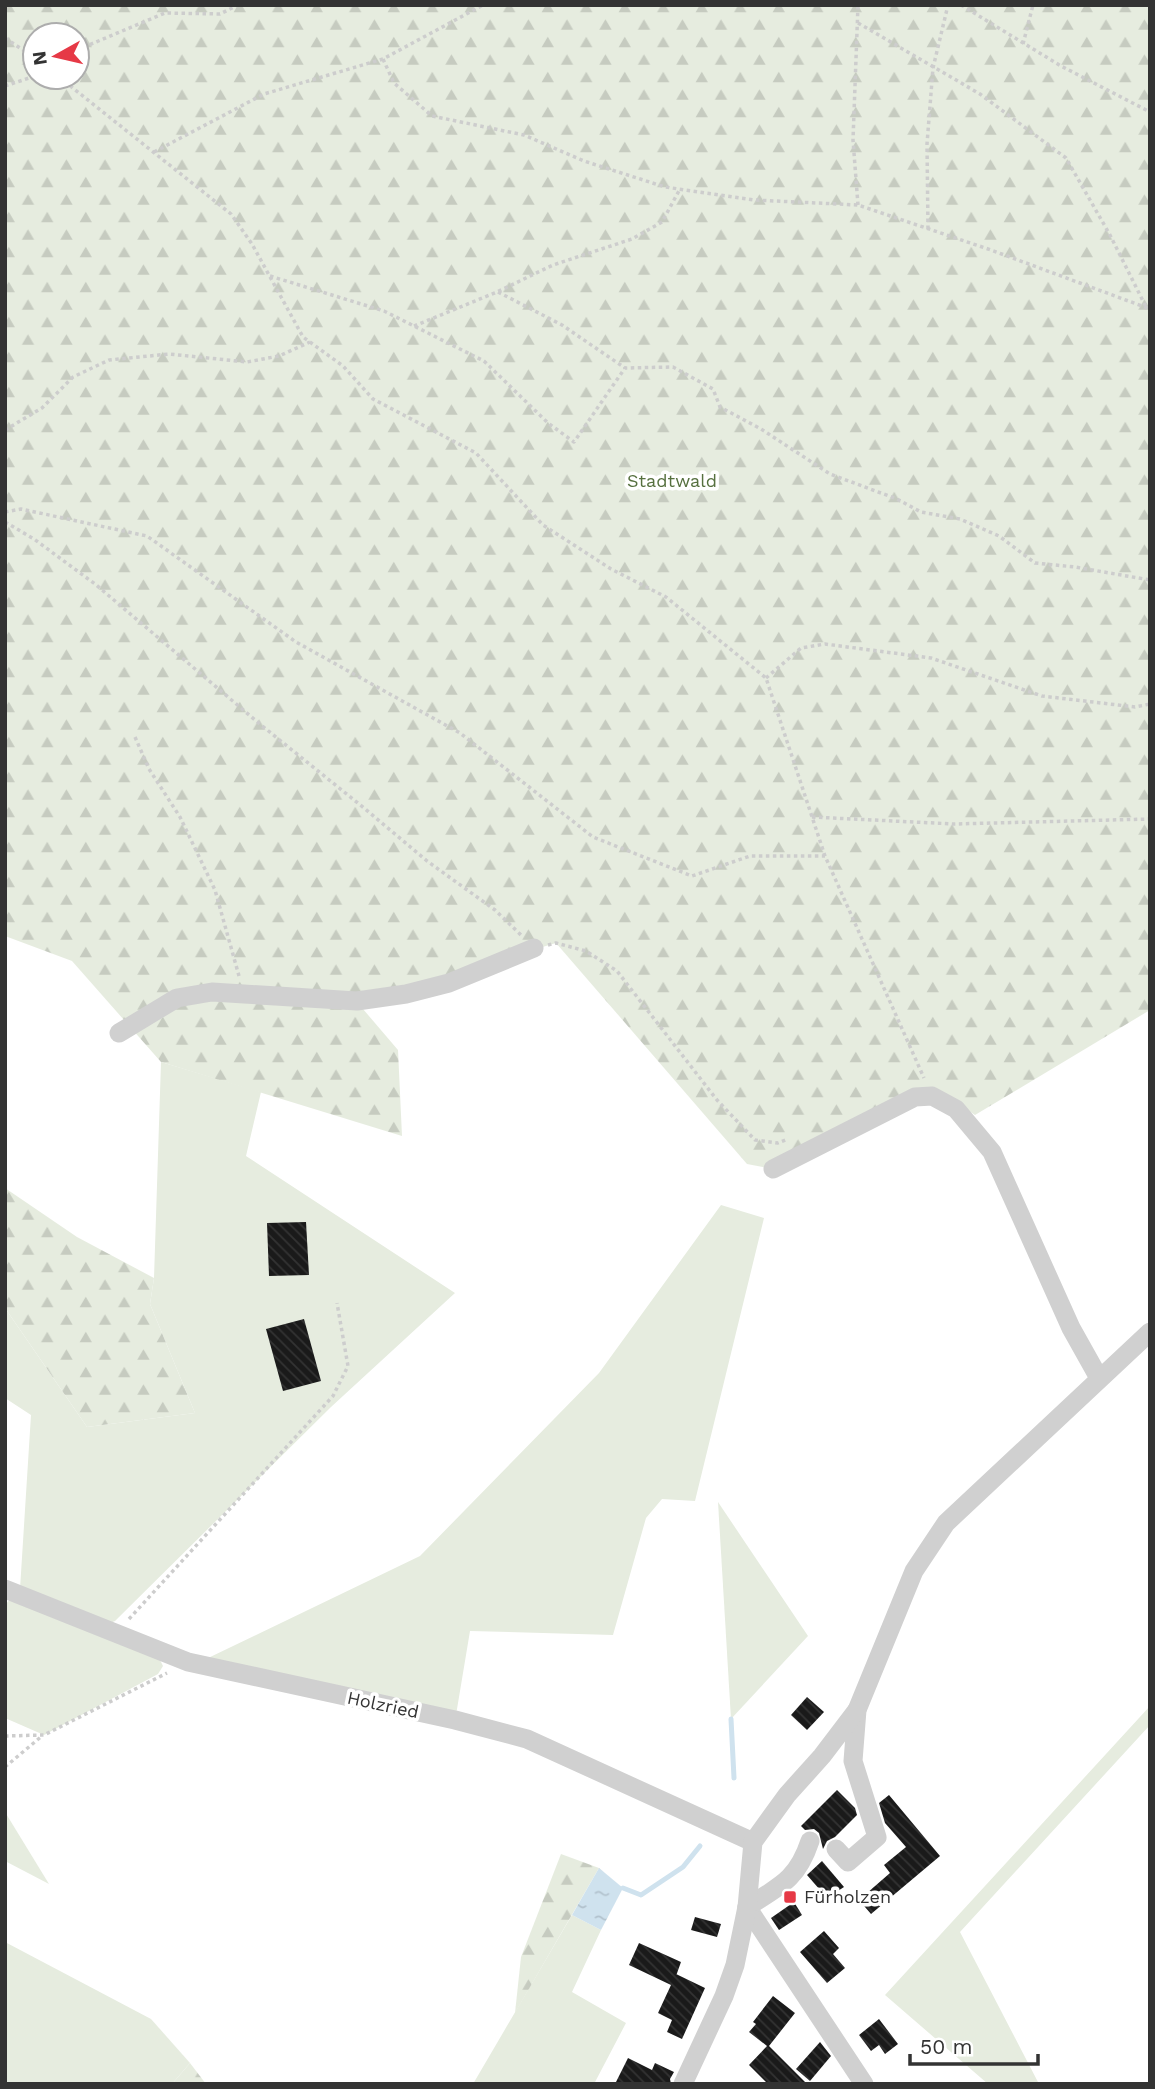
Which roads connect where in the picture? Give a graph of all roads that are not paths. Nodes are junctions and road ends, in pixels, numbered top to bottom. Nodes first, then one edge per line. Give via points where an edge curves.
1 (534, 948) road end
2 (119, 1033) dead end
3 (773, 1169) dead end
4 (1150, 1332) edge
5 (1099, 1378) junction
6 (5, 1588) edge
7 (857, 1710) junction
8 (810, 1841) dead end
9 (753, 1842) junction
10 (836, 1849) dead end
11 (747, 1907) junction
12 (683, 2084) edge
13 (864, 2084) edge

1 - 2 street via 449,983 357,1001 212,992 177,998
3 - 5 street via 915,1097 932,1096 956,1109 992,1152 1071,1328
4 - 5 street
5 - 7 street via 946,1524 914,1571
6 - 9 street, Holzried via 188,1662 517,1736
7 - 9 street
7 - 10 street via 853,1761 877,1837 848,1863
8 - 11 street via 803,1862 789,1880
9 - 11 street
11 - 12 street via 724,1996
11 - 13 street

